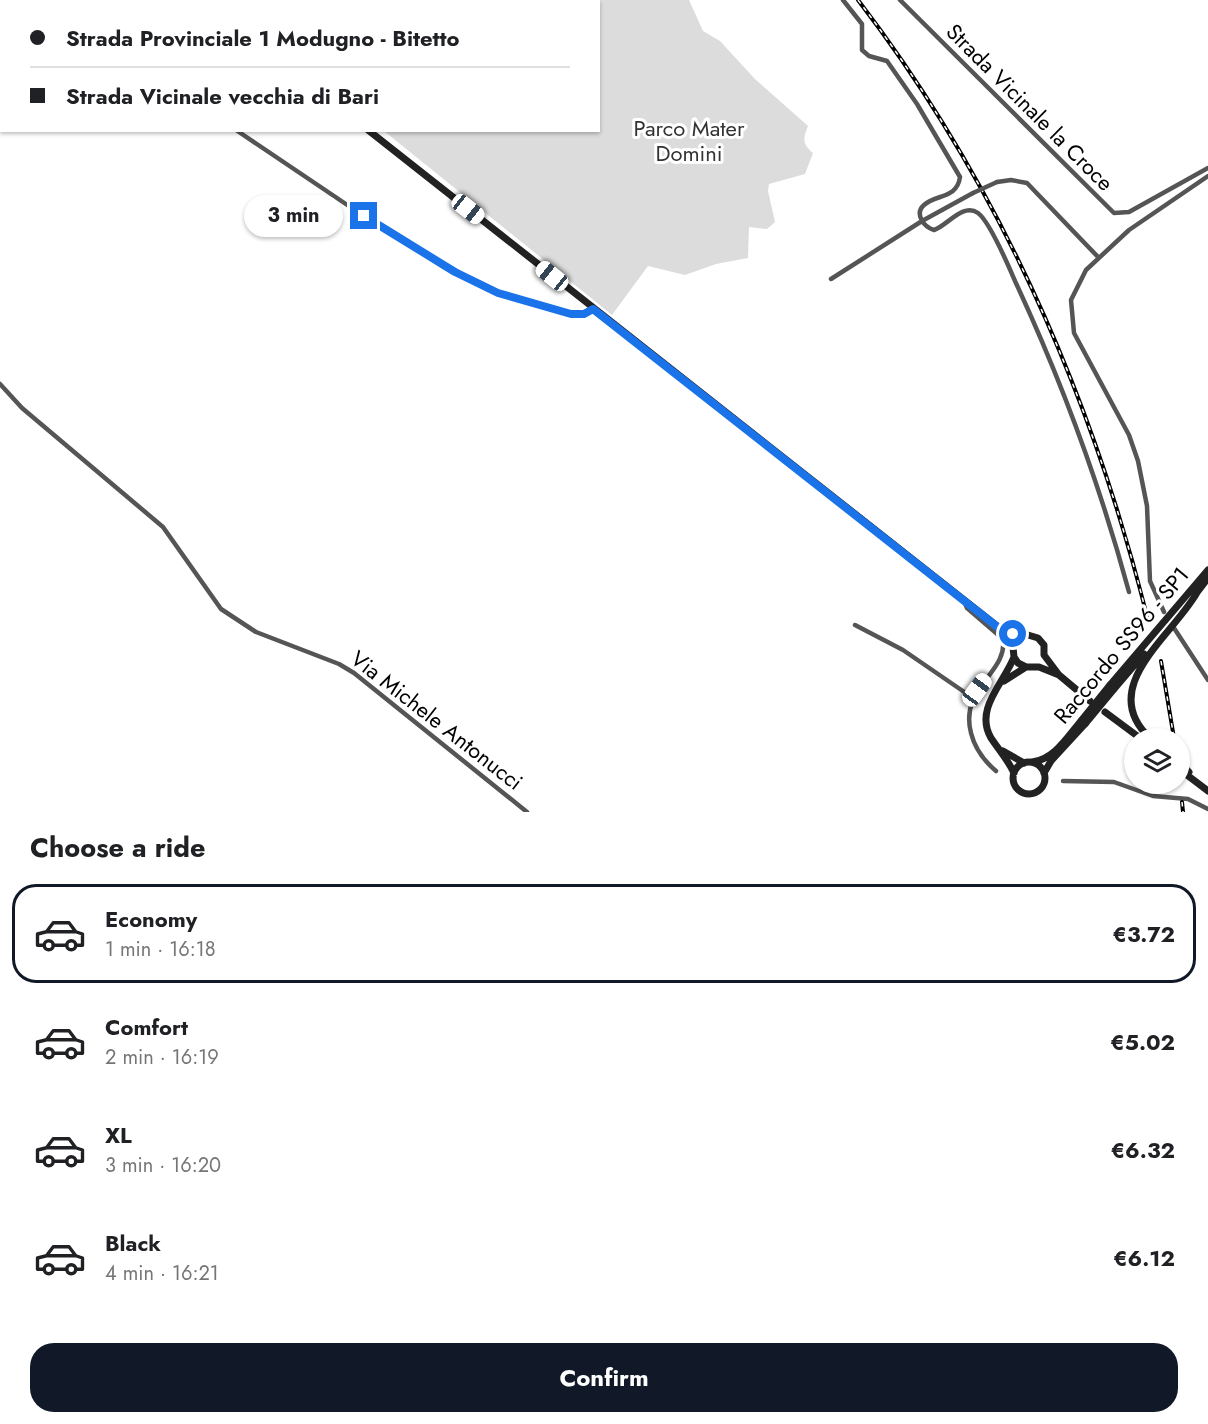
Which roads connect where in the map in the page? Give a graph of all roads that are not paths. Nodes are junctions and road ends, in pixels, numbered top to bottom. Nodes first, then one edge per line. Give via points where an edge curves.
1 (843, 0) edge
2 (900, 0) edge
3 (239, 132) edge
4 (371, 132) edge
5 (1208, 168) edge
6 (1208, 176) edge
7 (922, 221) junction
8 (1099, 258) junction
9 (831, 279) dead end
10 (593, 309) junction
11 (0, 384) edge
12 (1208, 570) edge
13 (1208, 579) edge
14 (1199, 589) junction
15 (1129, 592) dead end
16 (963, 599) junction
17 (1164, 612) dead end
18 (855, 625) dead end
19 (1174, 628) dead end
20 (1000, 629) junction
21 (1022, 637) junction
22 (1013, 647) junction
23 (1044, 655) junction
24 (1014, 657) junction
25 (1035, 666) junction
26 (1026, 667) junction
27 (1059, 675) junction
28 (1208, 680) edge
29 (1002, 682) junction
30 (1112, 687) junction
31 (973, 698) junction
32 (1090, 700) dead end
33 (1105, 712) dead end
34 (1127, 728) edge
35 (1141, 728) edge
36 (1063, 746) junction
37 (1002, 751) junction
38 (1027, 762) junction
39 (996, 771) dead end
40 (1014, 773) junction
41 (1044, 773) junction
42 (1190, 774) edge
43 (1190, 778) edge
44 (1063, 781) dead end
45 (1198, 784) junction
46 (1208, 791) edge
47 (1208, 809) edge
48 (527, 812) edge

1 - 7 street via 862,24 862,50 887,61 960,177 959,184 950,192 921,209
2 - 5 street, Strada Vicinale la Croce via 1114,213 1129,212
3 - 10 street via 380,226 487,289 571,314
4 - 10 main road
6 - 8 street via 1129,230
7 - 8 street, bridge via 997,182 1027,183
7 - 9 street
7 - 15 street via 934,230 960,213 974,212 981,216 1002,252 1077,424
8 - 17 street via 1077,286 1071,300 1071,322 1081,349 1130,435 1147,506 1150,581
10 - 16 main road
11 - 48 street, Via Michele Antonucci via 22,408 163,527 221,609 256,632 354,673
12 - 30 main road, Raccordo SS96 - SP1
13 - 14 main road, Raccordo SS96 - SP1
14 - 30 main road, Raccordo SS96 - SP1
14 - 35 main road via 1192,604 1142,664 1134,683 1134,714
16 - 20 main road
16 - 31 street via 967,608 1000,635 1004,645 1002,657
18 - 31 street via 903,650
19 - 28 street
20 - 21 main road
20 - 22 main road
21 - 22 main road
21 - 23 main road via 1038,638 1044,645
22 - 24 main road
23 - 25 main road
23 - 27 main road
24 - 26 main road
24 - 29 main road
25 - 26 main road
25 - 27 main road
26 - 29 main road
27 - 32 main road
29 - 37 main road via 989,703 986,721 991,738
30 - 36 main road, Raccordo SS96 - SP1, bridge
31 - 39 street via 969,711 973,742
33 - 34 main road
36 - 38 main road via 1047,758
36 - 41 main road
37 - 38 main road
37 - 40 main road
38 - 40 main road
38 - 41 main road via 1039,765
40 - 41 main road via 1017,788 1030,794 1042,787
42 - 45 main road
43 - 45 main road
44 - 47 street via 1114,782 1153,796 1188,799
45 - 46 main road

